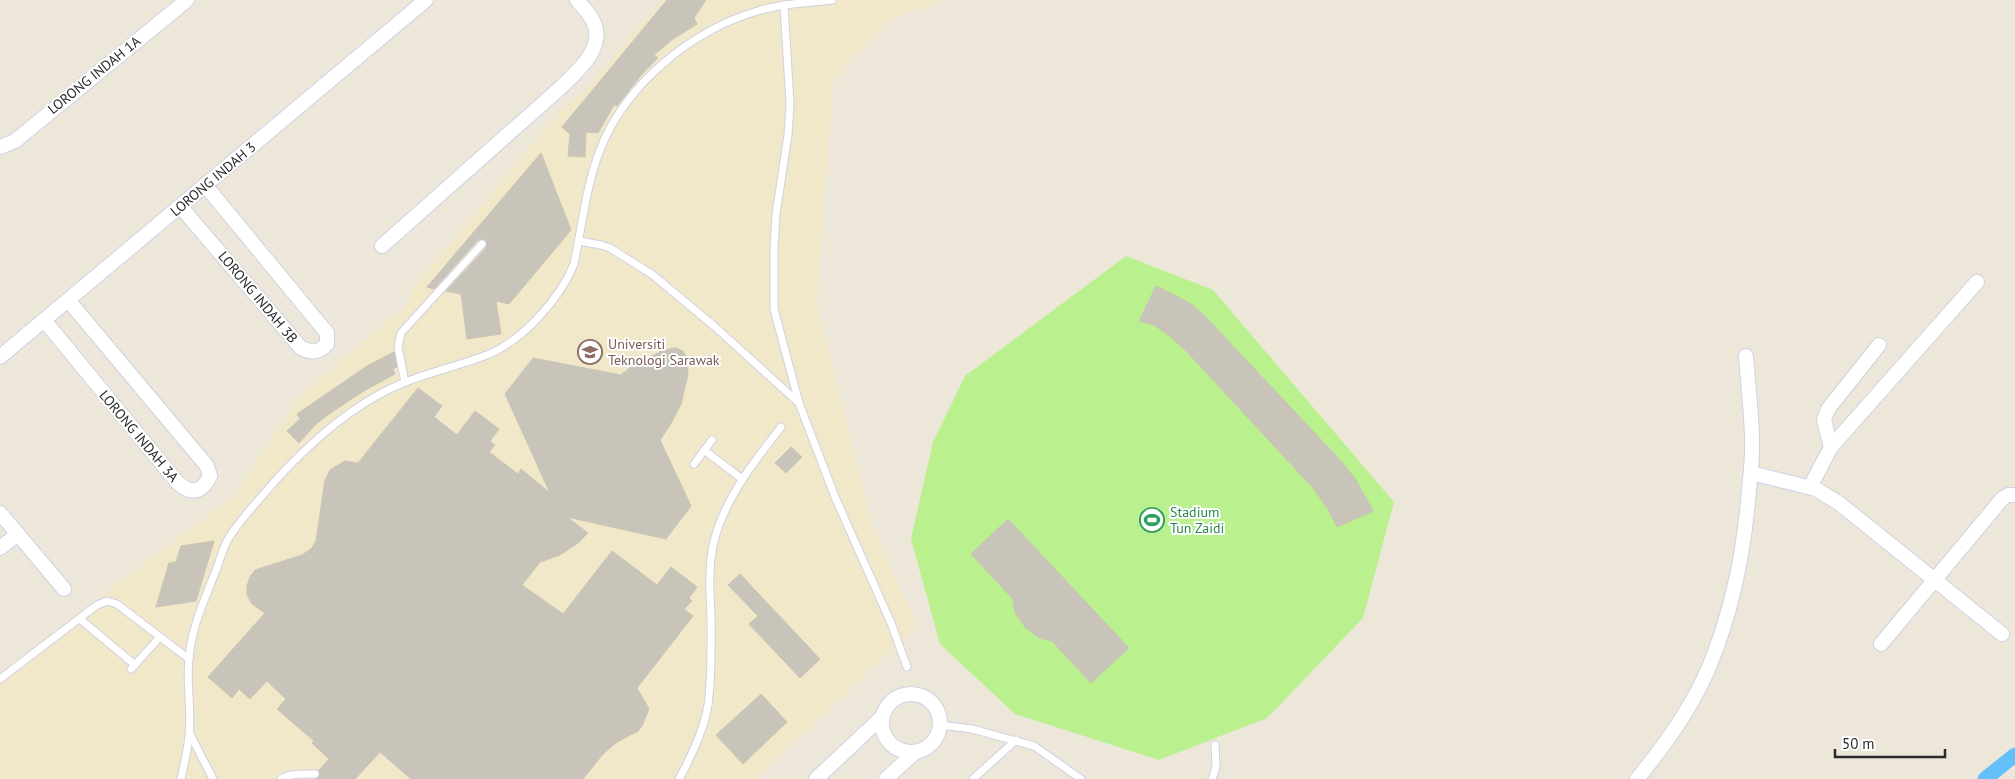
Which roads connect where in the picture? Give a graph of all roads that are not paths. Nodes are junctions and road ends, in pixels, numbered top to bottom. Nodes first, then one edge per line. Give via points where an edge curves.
1 (186, 0) edge
2 (426, 0) edge
3 (577, 0) edge
4 (832, 0) edge
5 (784, 5) junction
6 (0, 147) edge
7 (205, 186) junction
8 (180, 206) junction
9 (579, 241) junction
10 (482, 244) dead end
11 (382, 246) dead end
12 (1977, 282) dead end
13 (68, 300) junction
14 (44, 320) junction
15 (1880, 345) dead end
16 (1746, 356) dead end
17 (0, 357) edge
18 (405, 382) junction
19 (799, 403) junction
20 (781, 427) dead end
21 (712, 440) dead end
22 (1831, 447) junction
23 (704, 450) junction
24 (694, 464) dead end
25 (1751, 473) junction
26 (742, 479) junction
27 (1810, 487) junction
28 (2015, 495) edge
29 (0, 513) edge
30 (18, 534) junction
31 (0, 548) edge
32 (1933, 580) junction
33 (64, 588) dead end
34 (80, 619) junction
35 (2002, 634) dead end
36 (160, 637) junction
37 (1881, 644) dead end
38 (188, 659) junction
39 (907, 667) dead end
40 (0, 679) edge
41 (882, 717) junction
42 (940, 725) junction
43 (190, 734) junction
44 (1016, 740) junction
45 (1215, 745) dead end
46 (914, 753) junction
47 (315, 774) dead end
48 (181, 779) edge
49 (213, 779) edge
50 (281, 779) edge
51 (679, 779) edge
52 (816, 779) edge
53 (886, 779) edge
54 (973, 779) edge
55 (1081, 779) edge
56 (1212, 779) edge
57 (1637, 779) edge

1 - 6 street, LORONG INDAH 1A via 15,141
2 - 7 street, LORONG INDAH 3
3 - 11 street via 593,20 596,34 585,63 560,89
4 - 5 lane
5 - 9 lane via 748,14 713,30 656,69 634,93 600,148
5 - 19 lane via 790,104 776,214 774,309
7 - 8 street, LORONG INDAH 3
7 - 8 street, LORONG INDAH 3B via 327,333 327,344 320,351 312,353 301,348
8 - 13 street, LORONG INDAH 3
9 - 18 lane via 569,276 551,304 533,323 489,354
9 - 19 lane via 610,248 653,275
10 - 18 lane via 401,333 398,347
12 - 22 street
13 - 14 street, LORONG INDAH 3
13 - 14 street, LORONG INDAH 3A via 207,466 210,476 206,484 192,491 177,482
14 - 17 street, LORONG INDAH 3
15 - 22 street via 1828,409 1824,420
16 - 25 street via 1752,437
18 - 38 lane via 377,396 318,438 283,471 242,519 228,541 200,612
19 - 39 lane
20 - 26 lane
21 - 23 lane
22 - 27 street
23 - 24 lane
23 - 26 lane
25 - 27 street
25 - 57 street via 1745,540 1722,629 1708,668 1663,747
26 - 51 lane via 727,507 714,544 708,576 711,668 708,706 700,733
27 - 32 street via 1840,504
28 - 32 street via 2008,494 2002,498
29 - 30 street
30 - 31 street
30 - 33 street
32 - 35 street
32 - 37 street
34 - 36 lane via 107,601 117,604
34 - 36 lane via 133,667
34 - 40 lane
36 - 38 lane
38 - 43 lane
41 - 42 street via 886,708 900,696 919,695 937,710
41 - 46 street via 883,735 888,743 896,749
41 - 52 street
42 - 44 lane
42 - 46 street via 939,733 929,747
43 - 48 lane
43 - 49 lane
44 - 54 lane
44 - 55 lane via 1034,746
45 - 56 lane via 1216,768
46 - 53 street
47 - 50 lane

